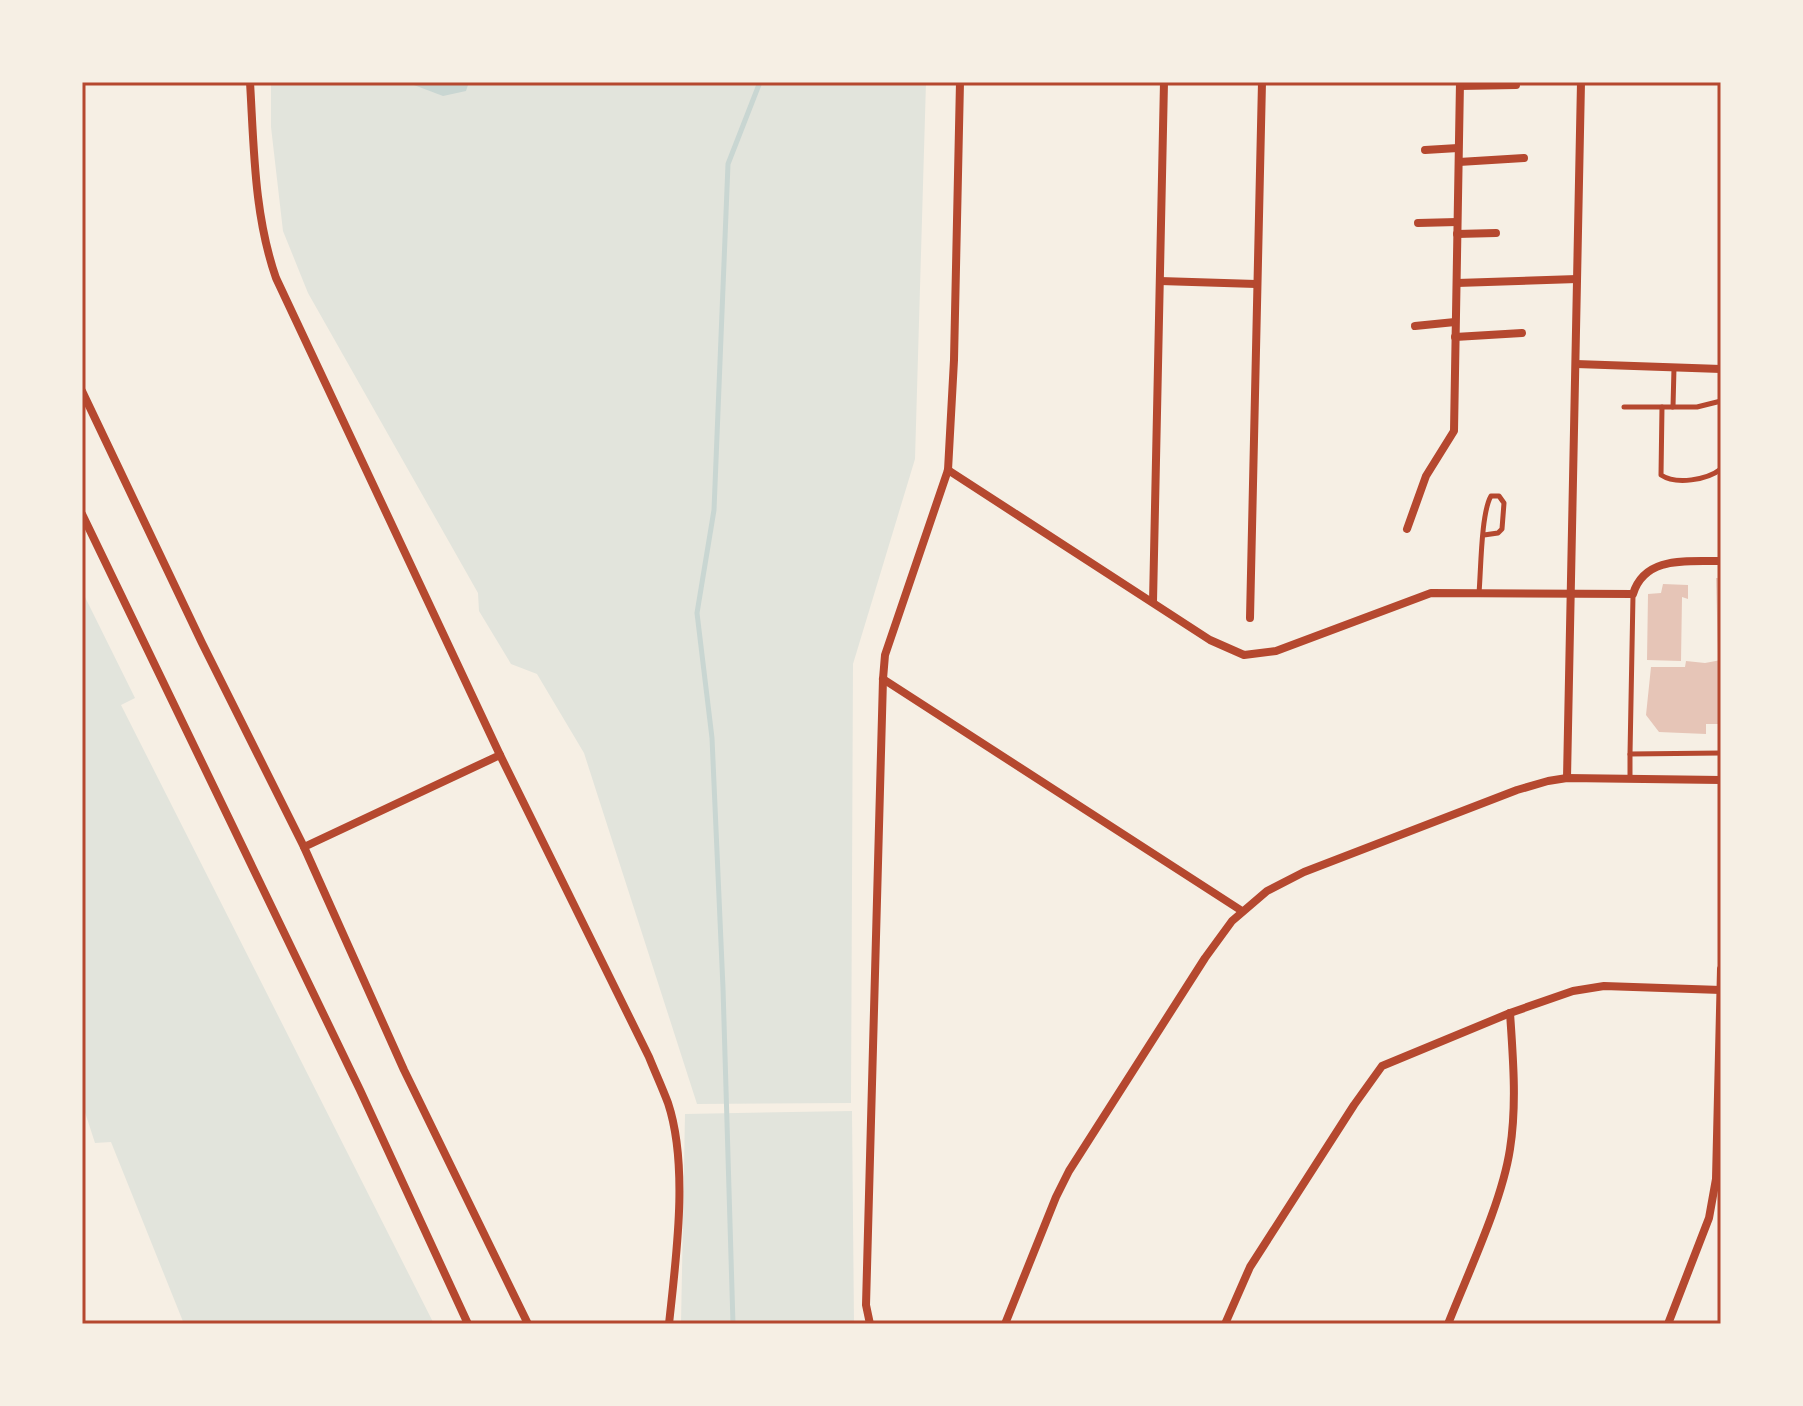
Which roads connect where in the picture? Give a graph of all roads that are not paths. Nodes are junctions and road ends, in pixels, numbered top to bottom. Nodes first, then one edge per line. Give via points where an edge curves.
1 (250, 82) edge
2 (960, 82) edge
3 (1164, 82) edge
4 (1262, 82) edge
5 (1581, 82) edge
6 (1460, 84) edge
7 (1516, 85) dead end
8 (1458, 148) junction
9 (1425, 150) dead end
10 (1524, 158) dead end
11 (1459, 162) junction
12 (1457, 222) junction
13 (1418, 223) dead end
14 (1496, 233) dead end
15 (1457, 234) junction
16 (1577, 279) junction
17 (1160, 281) junction
18 (1457, 283) junction
19 (1256, 284) junction
20 (1455, 322) junction
21 (1415, 326) dead end
22 (1522, 333) dead end
23 (1455, 337) junction
24 (1576, 364) junction
25 (1674, 368) junction
26 (1721, 369) edge
27 (82, 391) edge
28 (1721, 401) edge
29 (1624, 407) dead end
30 (1662, 407) junction
31 (1673, 407) junction
32 (1721, 469) edge
33 (948, 470) junction
34 (82, 514) edge
35 (1407, 529) dead end
36 (1484, 535) junction
37 (1721, 561) edge
38 (1479, 593) junction
39 (1570, 593) junction
40 (1633, 594) junction
41 (1153, 602) junction
42 (1250, 618) dead end
43 (883, 679) junction
44 (1721, 753) edge
45 (1630, 754) junction
46 (500, 755) junction
47 (1567, 778) junction
48 (1630, 779) junction
49 (1721, 780) edge
50 (304, 847) junction
51 (1242, 911) junction
52 (1721, 969) edge
53 (1721, 990) edge
54 (1510, 1013) junction
55 (468, 1324) edge
56 (528, 1324) edge
57 (669, 1324) edge
58 (870, 1324) edge
59 (1005, 1324) edge
60 (1225, 1324) edge
61 (1448, 1324) edge
62 (1668, 1324) edge

1 - 46 street via 258,201 276,278
2 - 33 street
3 - 17 street
4 - 19 street
5 - 16 street
6 - 7 street
6 - 8 street
8 - 9 street
8 - 11 street
10 - 11 street
11 - 12 street
12 - 13 street
12 - 15 street
14 - 15 street
15 - 18 street
16 - 18 street
16 - 24 street
17 - 19 street
17 - 41 street
18 - 20 street
19 - 42 street
20 - 21 street
20 - 23 street
22 - 23 street
23 - 35 street via 1454,433 1426,476
24 - 25 street
24 - 39 street
25 - 26 street
25 - 31 lane
27 - 50 street
28 - 31 lane
29 - 30 lane
30 - 31 lane
30 - 32 lane via 1664,477 1707,478
33 - 41 street
33 - 43 street via 885,655
34 - 55 street
36 - 36 lane via 1502,529 1504,503 1499,496 1491,496 1487,504
36 - 38 lane
37 - 40 street via 1656,566 1645,573
38 - 39 street
38 - 41 street via 1419,596 1258,655 1244,655 1210,640
39 - 40 street
39 - 47 street
40 - 45 lane
43 - 51 street
43 - 58 street via 866,1305
44 - 45 lane
45 - 48 lane
46 - 50 street
46 - 57 street via 669,1105 678,1162
47 - 48 street
47 - 51 street via 1517,790 1350,852 1282,882
48 - 49 street
50 - 56 street via 404,1070
51 - 59 street via 1205,958 1077,1158
52 - 53 street
53 - 54 street via 1590,987
53 - 62 street via 1713,1200
54 - 60 street via 1377,1071 1250,1267
54 - 61 street via 1510,1150

